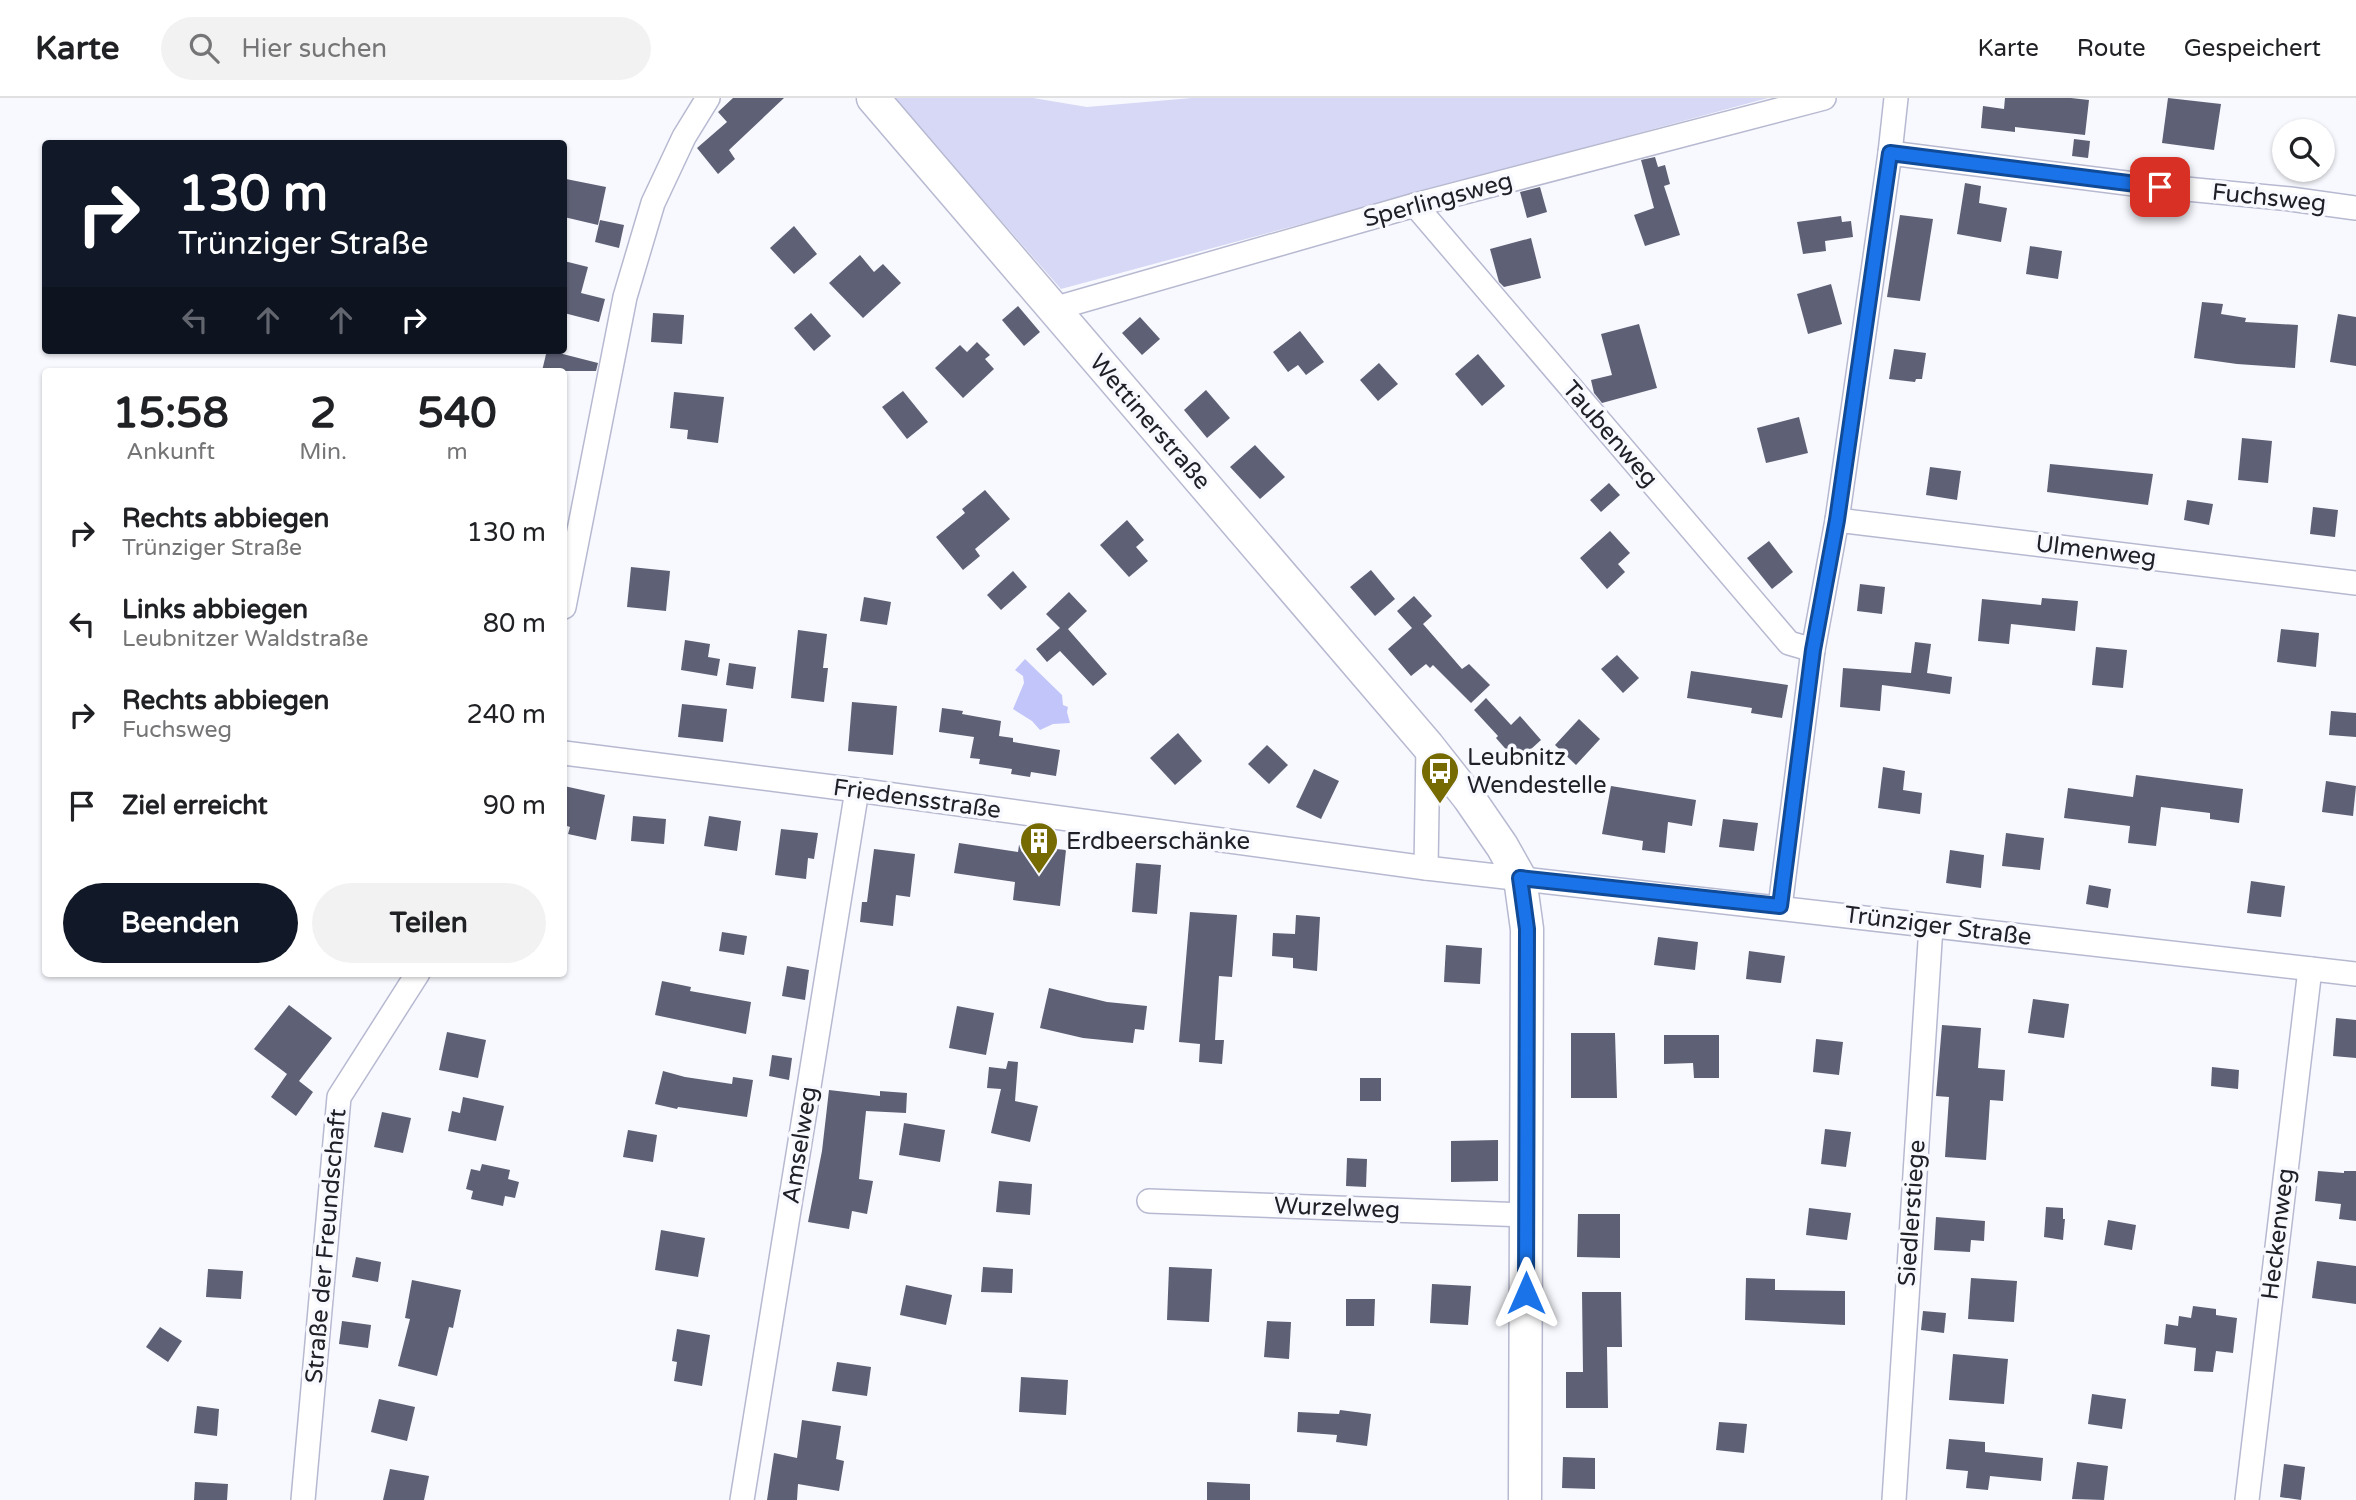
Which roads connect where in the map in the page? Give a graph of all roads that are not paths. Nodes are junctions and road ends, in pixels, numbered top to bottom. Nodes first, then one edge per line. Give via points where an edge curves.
1 (708, 98) edge
2 (873, 98) edge
3 (1824, 98) edge
4 (1896, 98) edge
5 (1890, 153) junction
6 (1415, 205) junction
7 (2356, 208) edge
8 (1053, 309) junction
9 (1837, 520) junction
10 (2356, 583) edge
11 (567, 592) edge
12 (1813, 650) junction
13 (1428, 746) junction
14 (567, 753) edge
15 (857, 790) junction
16 (1426, 868) junction
17 (1520, 878) junction
18 (1780, 906) junction
19 (1931, 926) junction
20 (2310, 969) junction
21 (2356, 974) edge
22 (415, 977) edge
23 (1149, 1201) dead end
24 (1526, 1215) junction
25 (303, 1500) edge
26 (743, 1500) edge
27 (1525, 1500) edge
28 (1894, 1500) edge
29 (2247, 1500) edge

1 - 11 street via 653,203 625,297
2 - 8 street, Wettinerstraße
3 - 6 street, Sperlingsweg
4 - 5 street
5 - 7 street, Fuchsweg
5 - 9 street
6 - 8 street, Sperlingsweg
6 - 12 street, Taubenweg via 1789,643
8 - 13 street, Wettinerstraße
9 - 10 street, Ulmenweg
9 - 12 street
12 - 18 street
13 - 16 street
13 - 17 street, Wettinerstraße via 1469,798
14 - 15 street, Friedensstraße
15 - 16 street, Friedensstraße
15 - 26 street, Amselweg
16 - 17 street, Friedensstraße
17 - 18 street, Trünziger Straße
17 - 24 street via 1527,929
18 - 19 street, Trünziger Straße
19 - 20 street, Trünziger Straße
19 - 28 street, Siedlerstiege
20 - 21 street, Trünziger Straße
20 - 29 street, Heckenweg
22 - 25 street, Straße der Freundschaft via 339,1097
23 - 24 street, Wurzelweg
24 - 27 street

